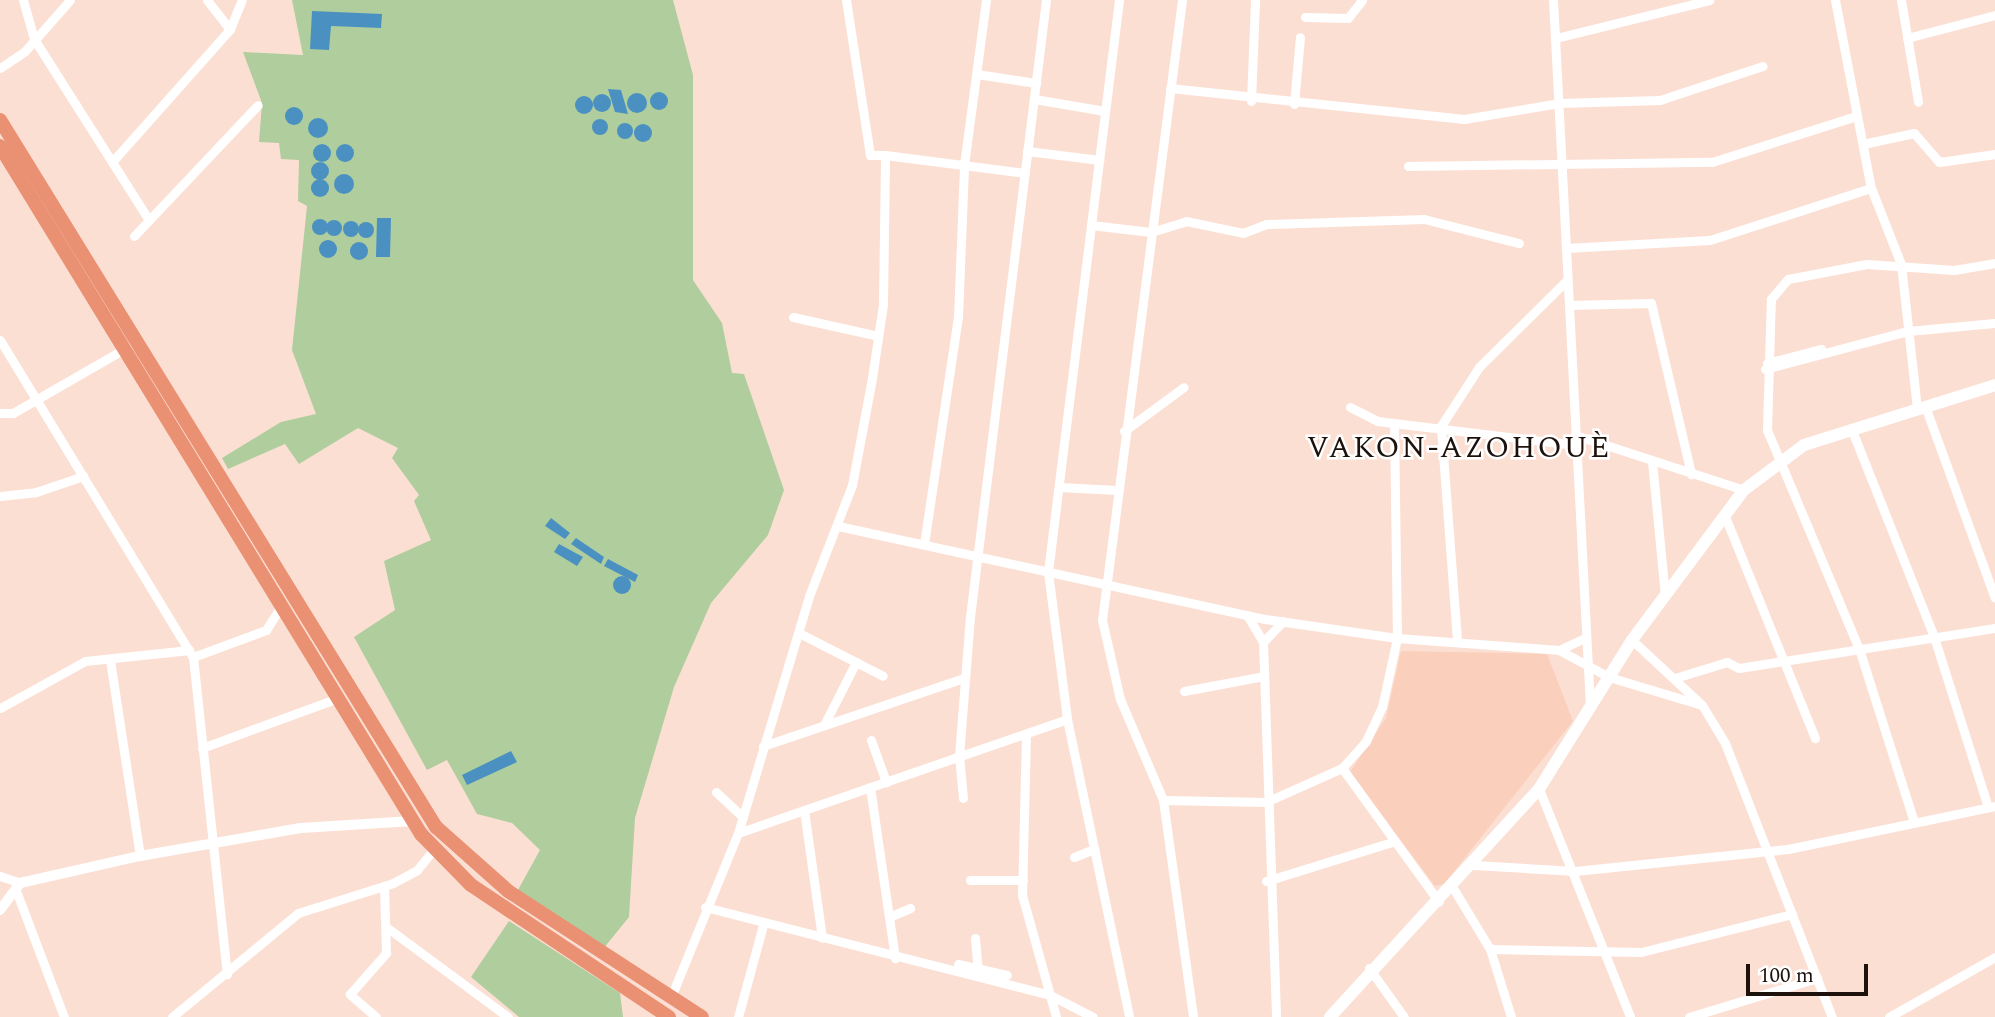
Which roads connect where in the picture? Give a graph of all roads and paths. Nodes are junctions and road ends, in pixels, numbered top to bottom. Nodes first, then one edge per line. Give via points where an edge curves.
1 (23, 0) edge
2 (70, 0) edge
3 (207, 0) edge
4 (242, 0) edge
5 (846, 0) edge
6 (986, 0) edge
7 (1046, 0) edge
8 (1119, 0) edge
9 (1182, 0) edge
10 (1255, 0) edge
11 (1362, 0) edge
12 (1553, 0) edge
13 (1709, 0) edge
14 (1835, 0) edge
15 (1901, 0) edge
16 (1995, 15) edge
17 (1305, 17) dead end
18 (230, 29) junction
19 (1300, 37) dead end
20 (1556, 38) junction
21 (1907, 38) junction
22 (34, 39) junction
23 (1763, 66) dead end
24 (0, 68) edge
25 (977, 74) junction
26 (1036, 83) junction
27 (1170, 88) junction
28 (1034, 99) junction
29 (1251, 101) junction
30 (1918, 102) dead end
31 (1560, 103) junction
32 (1294, 104) junction
33 (258, 105) dead end
34 (1105, 111) junction
35 (1856, 116) junction
36 (1, 123) edge
37 (1863, 144) junction
38 (0, 146) edge
39 (1027, 151) junction
40 (1995, 153) edge
41 (885, 155) junction
42 (1099, 160) junction
43 (112, 162) junction
44 (1561, 162) junction
45 (964, 165) junction
46 (1408, 166) dead end
47 (1025, 173) junction
48 (1871, 188) junction
49 (149, 220) junction
50 (1091, 225) junction
51 (1151, 232) junction
52 (134, 236) dead end
53 (1519, 243) dead end
54 (1566, 247) junction
55 (1995, 263) edge
56 (1901, 264) junction
57 (1567, 280) junction
58 (1569, 305) junction
59 (793, 317) dead end
60 (1995, 323) edge
61 (1908, 329) junction
62 (878, 336) junction
63 (0, 340) edge
64 (129, 347) junction
65 (1765, 366) junction
66 (1184, 387) dead end
67 (1994, 388) edge
68 (36, 400) junction
69 (1350, 407) dead end
70 (1921, 407) junction
71 (0, 413) edge
72 (1394, 423) junction
73 (1441, 426) junction
74 (1850, 428) junction
75 (1125, 431) junction
76 (1575, 440) junction
77 (1783, 457) junction
78 (1652, 461) junction
79 (1691, 474) junction
80 (83, 476) junction
81 (1059, 487) junction
82 (1117, 490) junction
83 (1744, 490) junction
84 (0, 496) edge
85 (1724, 514) junction
86 (838, 526) junction
87 (924, 544) junction
88 (977, 556) junction
89 (1048, 572) junction
90 (1104, 587) junction
91 (1665, 595) junction
92 (1995, 598) edge
93 (282, 604) junction
94 (1247, 615) junction
95 (1283, 621) junction
96 (1995, 628) edge
97 (799, 633) junction
98 (1934, 637) junction
99 (1397, 638) junction
100 (1586, 638) junction
101 (1457, 640) junction
102 (1632, 640) junction
103 (1263, 642) junction
104 (1859, 649) junction
105 (1559, 650) junction
106 (191, 654) junction
107 (110, 660) junction
108 (1784, 661) junction
109 (856, 662) junction
110 (1587, 668) junction
111 (883, 676) dead end
112 (1264, 676) junction
113 (1609, 677) junction
114 (964, 678) junction
115 (1675, 678) junction
116 (1184, 691) dead end
117 (338, 698) junction
118 (1702, 705) junction
119 (1590, 706) junction
120 (0, 708) edge
121 (1067, 719) junction
122 (824, 725) junction
123 (1026, 734) junction
124 (1815, 738) dead end
125 (871, 740) dead end
126 (763, 746) junction
127 (202, 748) junction
128 (960, 756) junction
129 (1342, 768) junction
130 (886, 782) junction
131 (870, 787) junction
132 (1539, 789) junction
133 (716, 792) dead end
134 (963, 798) dead end
135 (1163, 800) junction
136 (1266, 802) junction
137 (1992, 807) edge
138 (804, 810) junction
139 (743, 817) junction
140 (413, 821) junction
141 (1914, 822) junction
142 (738, 833) junction
143 (210, 842) junction
144 (1392, 842) junction
145 (434, 849) junction
146 (1094, 849) junction
147 (1767, 851) junction
148 (140, 856) junction
149 (1073, 857) dead end
150 (1474, 865) junction
151 (1575, 871) junction
152 (0, 876) edge
153 (970, 880) dead end
154 (1023, 880) junction
155 (1266, 881) junction
156 (18, 885) junction
157 (384, 886) junction
158 (1454, 888) junction
159 (1440, 904) junction
160 (705, 907) junction
161 (910, 908) dead end
162 (0, 910) edge
163 (1792, 914) junction
164 (889, 917) junction
165 (763, 925) junction
166 (389, 929) junction
167 (975, 938) dead end
168 (822, 939) junction
169 (1490, 949) junction
170 (1608, 954) junction
171 (1995, 957) edge
172 (895, 958) junction
173 (958, 964) dead end
174 (1369, 968) junction
175 (978, 973) junction
176 (227, 974) junction
177 (1007, 975) dead end
178 (1817, 978) junction
179 (1049, 995) junction
180 (671, 997) junction
181 (651, 1012) edge
182 (64, 1017) edge
183 (173, 1017) edge
184 (376, 1017) edge
185 (508, 1017) edge
186 (669, 1017) edge
187 (702, 1017) edge
188 (738, 1017) edge
189 (1056, 1017) edge
190 (1093, 1017) edge
191 (1129, 1017) edge
192 (1193, 1017) edge
193 (1276, 1017) edge
194 (1330, 1017) edge
195 (1404, 1017) edge
196 (1511, 1017) edge
197 (1630, 1017) edge
198 (1689, 1017) edge
199 (1832, 1017) edge
200 (1889, 1017) edge

1 - 22 street
2 - 22 street
3 - 18 street
4 - 18 street
5 - 41 street via 870,155
6 - 25 street
7 - 26 street
8 - 34 street
9 - 27 street
10 - 29 street
11 - 17 street via 1348,18
12 - 20 street
13 - 20 street
14 - 35 street
15 - 21 street
16 - 21 street
18 - 43 street
19 - 32 street
20 - 31 street
21 - 30 street
22 - 24 street
22 - 43 street
23 - 31 street via 1660,100
25 - 26 street
25 - 45 street
26 - 28 street
27 - 29 street
27 - 51 street
28 - 34 street
28 - 39 street
29 - 32 street
31 - 32 street via 1464,119
31 - 44 street
33 - 49 street
34 - 42 street
35 - 37 street
35 - 44 street via 1712,162
36 - 180 highway via 436,827 508,891
37 - 40 street via 1914,133 1939,162
37 - 48 street
38 - 64 highway
39 - 42 street
39 - 47 street
41 - 45 street
41 - 62 street
42 - 50 street
43 - 49 street
44 - 46 street
44 - 54 street
45 - 47 street
45 - 87 street via 958,317
47 - 88 street
48 - 54 street via 1710,240
48 - 56 street
49 - 52 street
50 - 51 street
50 - 81 street
51 - 53 street via 1170,221 1243,233 1266,224 1393,218
51 - 75 street
54 - 57 street
55 - 56 street via 1954,270
56 - 61 street
56 - 65 street via 1803,274 1775,287
57 - 58 street
57 - 73 street via 1479,367
58 - 76 street
58 - 79 street via 1651,303
59 - 62 street
60 - 61 street
61 - 65 street
61 - 70 street
62 - 86 street via 852,485
63 - 68 street
64 - 68 street
64 - 93 highway
65 - 77 street via 1766,430
66 - 75 street
67 - 70 main road
68 - 71 street
68 - 80 street
69 - 72 street via 1364,418
70 - 74 main road
70 - 92 street
72 - 73 street
72 - 99 street
73 - 76 street
73 - 101 street
74 - 77 main road
74 - 98 street
75 - 82 street
76 - 78 street
76 - 100 street
77 - 83 main road
77 - 104 street
78 - 79 street
78 - 91 street
79 - 83 street
80 - 84 street via 36,492
80 - 106 street
81 - 82 street
81 - 89 street
82 - 90 street
83 - 85 main road
85 - 91 main road
85 - 108 street
86 - 87 street
86 - 97 street
87 - 88 street
88 - 89 street
88 - 114 street
89 - 90 street
89 - 121 street
90 - 94 street
90 - 135 street via 1107,653
91 - 102 main road
93 - 106 street via 266,630
93 - 117 highway
94 - 95 street
94 - 103 street
95 - 99 street
95 - 103 street
96 - 98 street
97 - 109 street
97 - 126 street
98 - 104 street
98 - 137 street
99 - 101 street
99 - 129 street via 1382,707 1366,741
100 - 105 street
100 - 110 street
101 - 105 street
102 - 113 main road
102 - 115 street
103 - 112 street
104 - 108 street
104 - 141 street
105 - 110 street
106 - 107 street
106 - 127 street
107 - 120 street via 79,664 53,685
107 - 148 street
108 - 115 street via 1739,668 1727,663
108 - 124 street
109 - 111 street
109 - 122 street
110 - 113 street
110 - 119 street
112 - 116 street
112 - 136 street
113 - 118 street
113 - 119 main road
114 - 122 street
114 - 128 street
115 - 118 street
117 - 127 street
117 - 140 highway
118 - 147 street via 1725,743
119 - 132 main road
121 - 123 street
121 - 146 street
122 - 126 street
123 - 128 street
123 - 154 street
125 - 130 street
126 - 139 street
127 - 143 street
128 - 130 street
128 - 134 street
129 - 136 street
129 - 144 street
130 - 131 street
131 - 138 street
131 - 164 street
132 - 150 main road
132 - 151 street
133 - 139 street
135 - 136 street
135 - 192 street
136 - 155 street
137 - 141 street
138 - 142 street
138 - 168 street
139 - 142 street
140 - 143 street via 300,828
140 - 145 highway
141 - 147 street
142 - 160 street
143 - 148 street
143 - 176 street
144 - 155 street
144 - 159 street
145 - 157 street via 417,870
145 - 181 highway via 489,898
146 - 149 street
146 - 191 street
147 - 151 street
147 - 163 street
148 - 156 street
150 - 151 street
150 - 158 main road
151 - 170 street
152 - 156 street
153 - 154 street
154 - 179 street
155 - 193 street
156 - 162 street
156 - 182 street
157 - 166 street
157 - 176 street via 298,913
158 - 159 main road
158 - 169 street
159 - 174 main road
160 - 165 street
160 - 180 street
161 - 164 street
163 - 170 street via 1641,953
163 - 178 street
164 - 172 street
165 - 168 street
165 - 188 street
166 - 184 street via 385,956 350,994
166 - 185 street
167 - 175 street
168 - 172 street
169 - 170 street
169 - 196 street
170 - 197 street
171 - 200 street
172 - 175 street
173 - 175 street
174 - 194 main road
174 - 195 street
175 - 177 street
175 - 179 street
176 - 183 street
178 - 198 street
178 - 199 street
179 - 189 street
179 - 190 street
180 - 187 highway
181 - 186 highway

